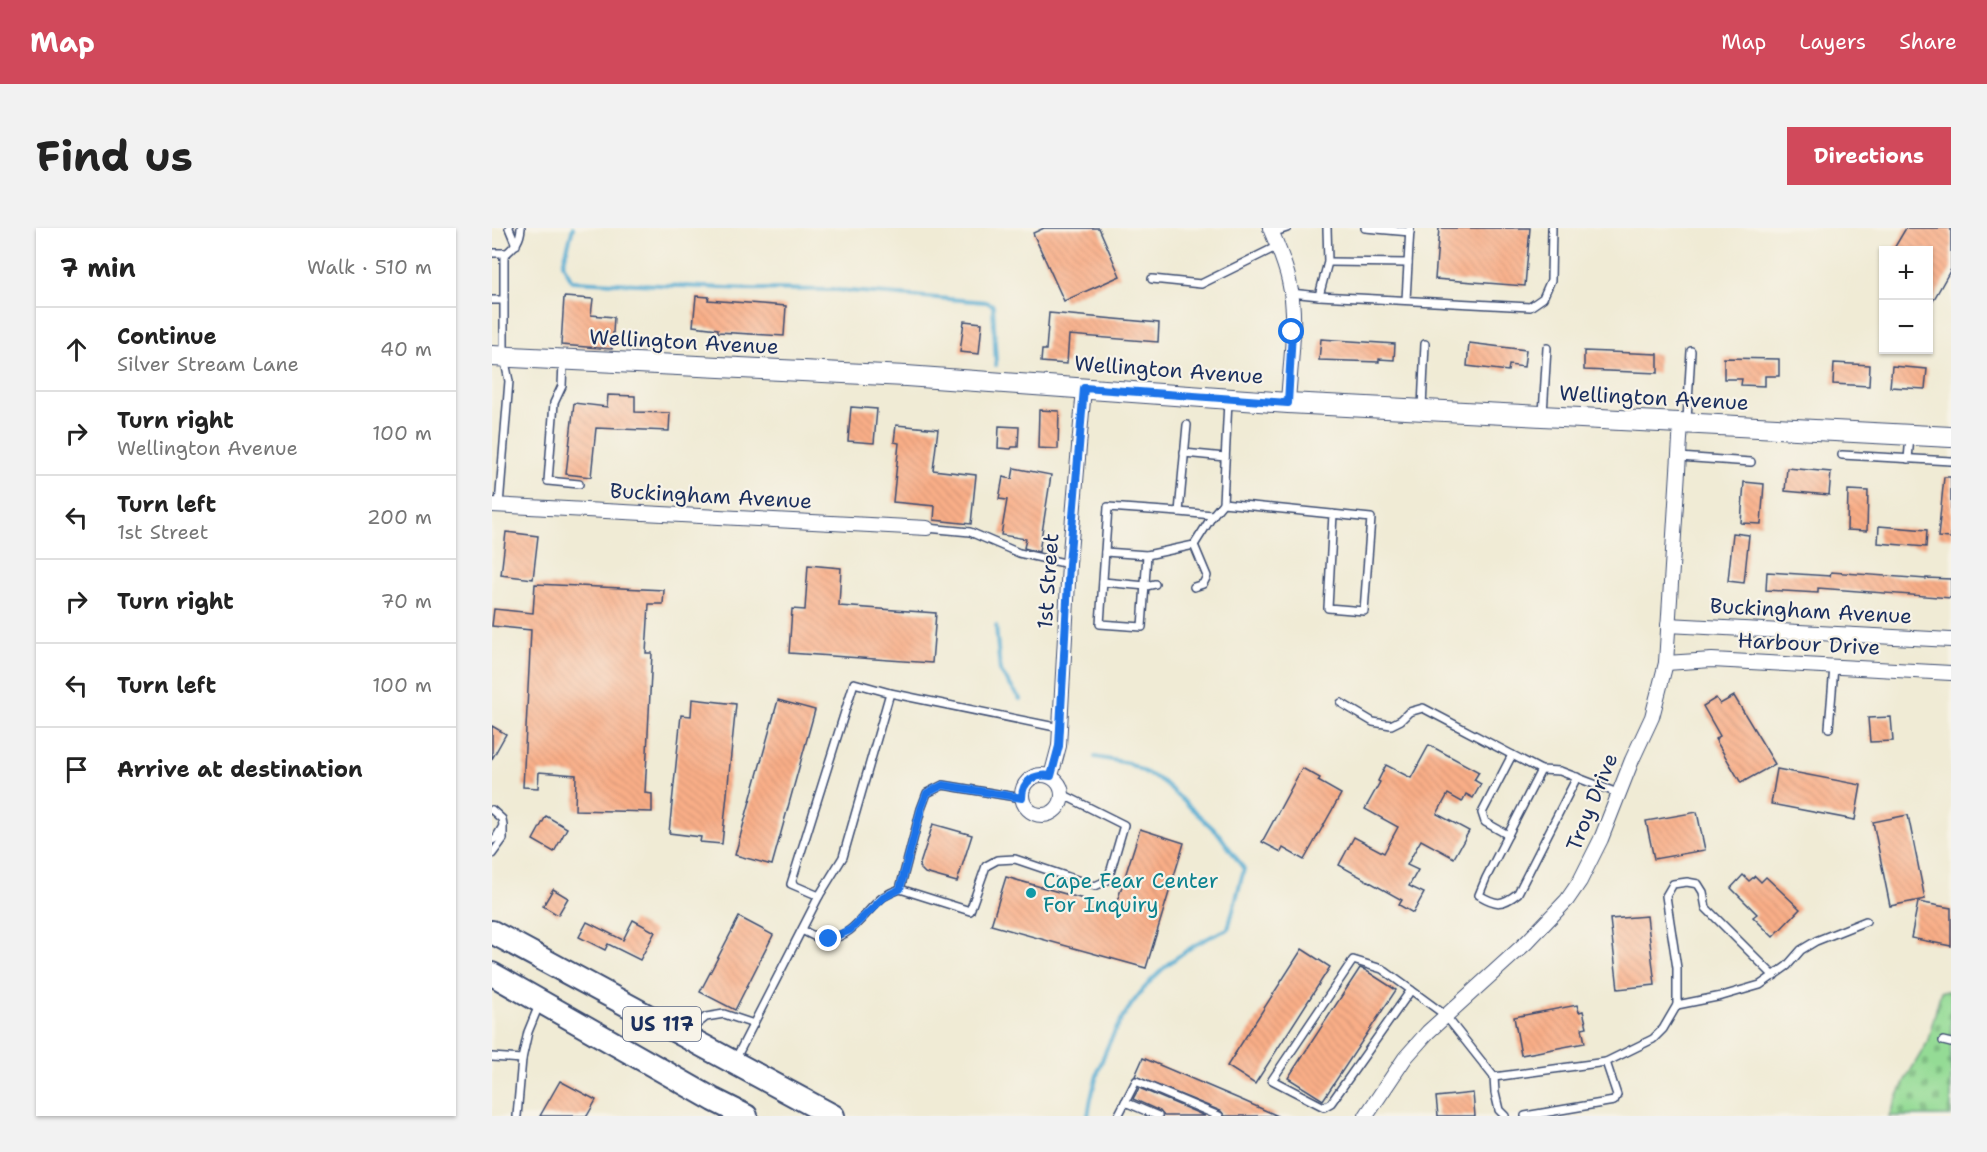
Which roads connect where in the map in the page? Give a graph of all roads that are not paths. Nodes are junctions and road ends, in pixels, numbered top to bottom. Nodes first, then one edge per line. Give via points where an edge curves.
1 (509, 228) edge
2 (521, 228) edge
3 (1287, 228) edge
4 (1327, 228) edge
5 (1365, 228) edge
6 (1552, 228) edge
7 (1410, 230) edge
8 (1273, 236) edge
9 (516, 245) junction
10 (492, 253) edge
11 (504, 253) junction
12 (1328, 262) junction
13 (1408, 263) junction
14 (1152, 279) dead end
15 (1291, 293) junction
16 (1319, 296) junction
17 (492, 300) edge
18 (504, 300) junction
19 (1406, 300) junction
20 (1425, 344) dead end
21 (1547, 348) dead end
22 (1691, 351) dead end
23 (498, 357) edge
24 (563, 360) junction
25 (1084, 388) junction
26 (1228, 399) junction
27 (1288, 403) junction
28 (1422, 410) junction
29 (1543, 416) junction
30 (1684, 424) junction
31 (1186, 425) dead end
32 (1910, 435) junction
33 (1951, 437) edge
34 (1184, 453) junction
35 (1842, 455) dead end
36 (1225, 457) junction
37 (1679, 458) junction
38 (1908, 459) junction
39 (1951, 461) edge
40 (1751, 462) dead end
41 (579, 484) dead end
42 (1223, 503) junction
43 (495, 505) edge
44 (1179, 512) junction
45 (1333, 514) junction
46 (1213, 515) junction
47 (927, 528) joint
48 (1194, 545) junction
49 (1105, 552) junction
50 (1147, 555) junction
51 (1069, 564) junction
52 (1103, 582) junction
53 (1155, 584) dead end
54 (1146, 586) junction
55 (1194, 586) dead end
56 (1668, 625) junction
57 (1951, 640) edge
58 (1666, 663) junction
59 (1834, 667) junction
60 (1951, 673) edge
61 (890, 693) junction
62 (1341, 704) dead end
63 (1060, 728) junction
64 (1829, 728) dead end
65 (1512, 755) junction
66 (1541, 770) junction
67 (1051, 776) junction
68 (1577, 777) junction
69 (1062, 794) junction
70 (1620, 794) junction
71 (1022, 798) junction
72 (492, 810) edge
73 (503, 826) junction
74 (1508, 835) junction
75 (492, 840) edge
76 (492, 854) edge
77 (900, 889) junction
78 (819, 896) junction
79 (1866, 921) dead end
80 (802, 930) junction
81 (492, 932) edge
82 (492, 974) edge
83 (1774, 975) junction
84 (1412, 990) junction
85 (540, 1002) junction
86 (1677, 1005) junction
87 (1445, 1015) junction
88 (754, 1024) junction
89 (683, 1035) junction
90 (1943, 1041) dead end
91 (1951, 1043) edge
92 (492, 1057) edge
93 (522, 1059) junction
94 (734, 1062) junction
95 (1606, 1062) junction
96 (1494, 1077) junction
97 (1125, 1102) junction
98 (741, 1115) edge
99 (518, 1116) edge
100 (833, 1116) edge
101 (1118, 1116) edge
102 (1158, 1116) edge
103 (1220, 1116) edge
104 (1366, 1116) edge
105 (1505, 1116) edge
106 (1525, 1116) edge

1 - 9 lane
2 - 9 lane
3 - 8 lane
4 - 12 lane
5 - 7 lane
6 - 19 lane via 1551,280 1543,298 1530,307
7 - 13 lane
8 - 14 lane via 1201,284
8 - 15 street
9 - 11 lane
10 - 11 lane
11 - 18 lane
12 - 13 lane
12 - 16 lane
13 - 19 lane
15 - 16 lane
15 - 27 street
16 - 19 lane
17 - 18 lane
18 - 23 lane
20 - 28 lane
21 - 29 lane
22 - 30 lane
23 - 24 street, Wellington Avenue
23 - 43 lane via 508,381
24 - 25 street, Wellington Avenue
24 - 41 lane via 561,386 554,403 548,481
25 - 26 street, Wellington Avenue
25 - 51 street, 1st Street
26 - 27 street, Wellington Avenue
26 - 36 lane
27 - 28 street, Wellington Avenue
28 - 29 street, Wellington Avenue
29 - 30 street, Wellington Avenue
30 - 32 street, Wellington Avenue
30 - 37 street, Troy Drive
31 - 34 lane
32 - 33 street, Wellington Avenue
32 - 38 lane
34 - 36 lane
34 - 44 lane
35 - 38 lane
36 - 42 lane
37 - 40 lane
37 - 56 street, Troy Drive
38 - 39 lane
42 - 45 lane
42 - 46 lane
43 - 47 street, Buckingham Avenue
44 - 46 lane
44 - 49 lane via 1108,507
45 - 45 lane via 1371,518 1364,611 1328,608
46 - 48 lane
47 - 51 lane via 970,532 1019,553
48 - 50 lane
48 - 55 lane via 1207,576 1203,584
49 - 50 lane
49 - 52 lane
50 - 54 lane
51 - 63 street, 1st Street
52 - 54 lane
52 - 54 lane via 1100,624 1142,627
53 - 54 lane
56 - 57 street, Buckingham Avenue
56 - 58 street, Troy Drive
58 - 59 street, Harbour Drive via 1712,660
58 - 70 street, Troy Drive via 1652,717
59 - 60 street, Harbour Drive
59 - 64 lane
61 - 63 lane
61 - 78 lane via 843,857
61 - 78 lane via 854,683 791,884
62 - 65 lane via 1373,722 1390,725 1422,708
63 - 67 street, 1st Street
65 - 66 lane
65 - 74 lane via 1482,813 1485,822
66 - 68 lane
66 - 74 lane
67 - 69 street
67 - 71 street via 1032,777 1024,786
68 - 70 lane
68 - 74 lane via 1518,893 1507,902 1493,903 1479,895
69 - 71 street via 1058,808 1047,815 1027,809
69 - 77 lane via 1124,825 1108,880 1095,886 1015,859 997,860 986,866 970,911
70 - 87 street, Troy Drive via 1592,859 1567,900 1527,942
71 - 77 lane via 943,785 927,793
72 - 73 lane via 502,819
73 - 75 lane
73 - 76 lane via 503,839
77 - 80 lane via 884,897 840,936 818,938
78 - 80 lane
79 - 83 lane via 1816,941
80 - 88 lane
81 - 89 main road, US 117
82 - 85 main road, US 117
83 - 86 lane via 1760,985
83 - 86 lane via 1706,908 1698,884 1673,884 1666,896 1677,968
84 - 84 lane via 1382,969 1353,960 1272,1080 1324,1107 1331,1103
84 - 87 lane
85 - 93 lane
85 - 98 main road, US 117
86 - 95 lane via 1653,1039
87 - 96 lane
87 - 104 street, Troy Drive via 1404,1058
88 - 89 lane via 724,1014 706,1017
88 - 94 lane
89 - 94 main road, US 117
90 - 91 lane
92 - 93 lane
93 - 99 lane
94 - 100 main road, US 117
95 - 96 lane
95 - 106 lane via 1617,1095 1614,1101
96 - 105 lane via 1499,1110
97 - 101 lane
97 - 102 lane
97 - 103 lane via 1136,1081

